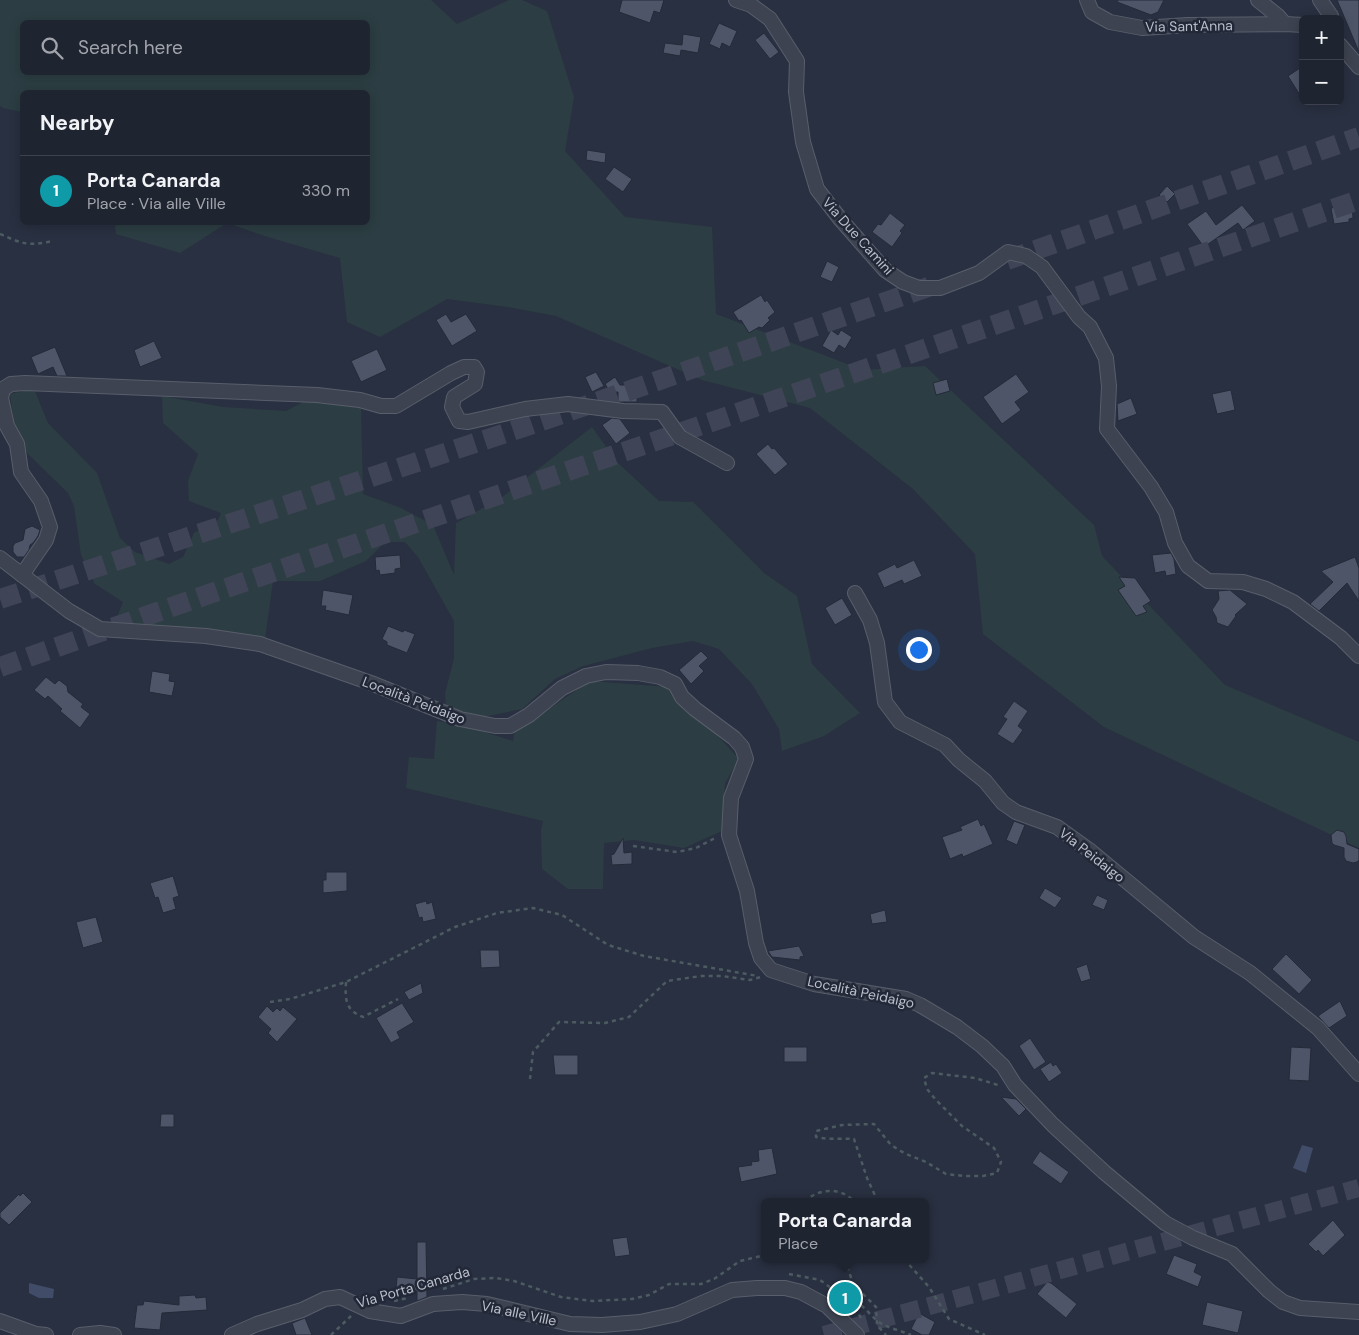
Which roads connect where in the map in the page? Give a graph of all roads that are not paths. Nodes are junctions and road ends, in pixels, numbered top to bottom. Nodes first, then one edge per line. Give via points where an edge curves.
1 (736, 0) edge
2 (1087, 0) edge
3 (1258, 0) edge
4 (1320, 0) edge
5 (1329, 15) edge
6 (1285, 24) junction
7 (1299, 26) edge
8 (1344, 50) edge
9 (1359, 67) edge
10 (727, 463) dead end
11 (0, 558) edge
12 (22, 575) junction
13 (855, 593) dead end
14 (1359, 656) edge
15 (1359, 1074) edge
16 (1359, 1312) edge
17 (0, 1322) edge
18 (46, 1335) edge
19 (80, 1335) edge
20 (114, 1335) edge
21 (232, 1335) edge
22 (857, 1335) edge

1 - 14 street, Via Due Camini via 751,5 770,19 797,61 796,92 803,142 817,188 885,270 902,282 919,288 940,288 979,273 1008,252 1026,256 1042,267 1090,327 1106,358 1109,386 1107,429 1166,512 1175,543 1188,566 1208,581 1243,582 1293,602 1341,638
2 - 6 street, Via Sant'Anna via 1092,12 1110,22 1142,28
3 - 6 street
4 - 5 street
6 - 7 street, Via Sant'Anna
8 - 9 street
10 - 12 street via 680,437 662,412 568,404 525,408 468,422 460,421 452,407 454,397 474,384 477,372 474,367 464,367 451,373 396,406 317,395 11,384 3,389 1,398 7,426 17,444 21,472 42,501 50,527 46,540
11 - 12 street, Località Peidaigo
12 - 16 street, Località Peidaigo via 69,611 100,629 206,636 260,644 460,719 496,726 510,726 562,688 586,676 606,672 638,673 675,684 695,710 742,747 746,759 731,798 729,835 747,891 756,943 761,958 771,970 814,984 920,1004 982,1046 1052,1125 1165,1224 1232,1254 1283,1302 1300,1308
13 - 15 street, Via Peidaigo via 870,620 877,643 885,702 900,722 945,745 985,781 1003,803 1016,812 1057,827 1194,937 1250,973 1318,1028
17 - 18 street
19 - 20 street
21 - 22 street, Via alle Ville via 324,1299 340,1297 370,1311 400,1316 433,1304 479,1303 570,1324 602,1325 640,1322 677,1314 732,1290 757,1288 785,1288 801,1292 827,1306

